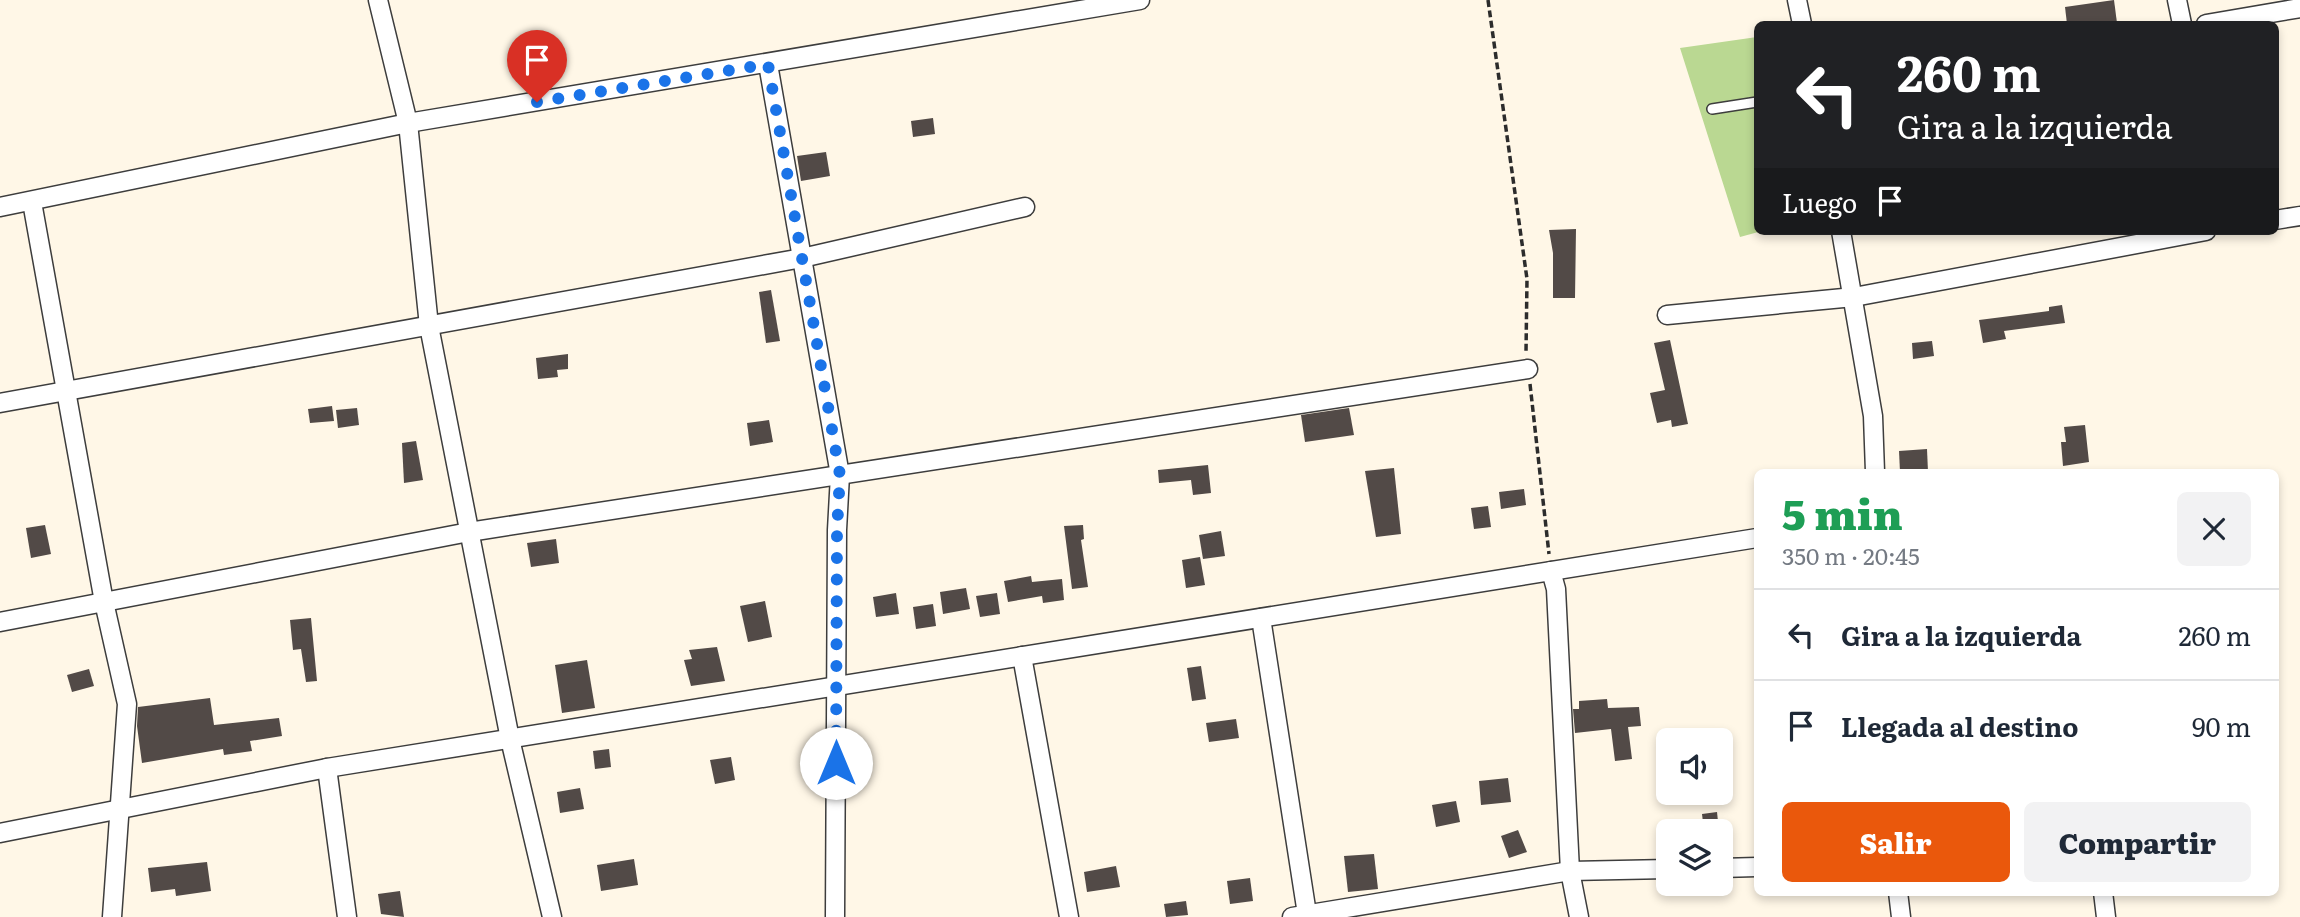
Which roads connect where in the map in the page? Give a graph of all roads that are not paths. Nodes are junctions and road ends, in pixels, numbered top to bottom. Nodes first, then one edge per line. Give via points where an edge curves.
1 (378, 0) edge
2 (1140, 0) edge
3 (1797, 0) edge
4 (2177, 0) edge
5 (2300, 8) edge
6 (1801, 21) edge
7 (2181, 21) edge
8 (2224, 21) edge
9 (768, 64) junction
10 (1754, 102) edge
11 (1712, 109) dead end
12 (408, 123) junction
13 (32, 202) junction
14 (0, 206) edge
15 (1026, 207) dead end
16 (2300, 216) edge
17 (2279, 219) edge
18 (1842, 235) edge
19 (2185, 235) edge
20 (802, 258) junction
21 (1854, 298) junction
22 (1667, 315) dead end
23 (429, 326) junction
24 (1528, 369) road end
25 (64, 391) junction
26 (0, 402) edge
27 (1875, 469) edge
28 (840, 475) junction
29 (469, 532) junction
30 (1754, 538) edge
31 (1551, 571) junction
32 (104, 602) junction
33 (1261, 618) junction
34 (0, 622) edge
35 (1022, 656) junction
36 (837, 686) junction
37 (510, 738) junction
38 (327, 768) junction
39 (120, 808) junction
40 (0, 833) edge
41 (1754, 867) edge
42 (1733, 868) edge
43 (1656, 869) edge
44 (1570, 871) junction
45 (1898, 896) edge
46 (2103, 896) edge
47 (1300, 915) edge
48 (112, 917) edge
49 (347, 917) edge
50 (552, 917) edge
51 (835, 917) edge
52 (1069, 917) edge
53 (1579, 917) edge
54 (1900, 917) edge
55 (2106, 917) edge

1 - 12 street
2 - 9 street
3 - 6 street
4 - 7 street
5 - 8 street
9 - 12 street
9 - 20 street
10 - 11 lane
12 - 13 street
12 - 23 street
13 - 14 street
13 - 25 street
15 - 20 street
16 - 17 street
18 - 21 street
19 - 21 street
20 - 23 street
20 - 28 street
21 - 22 street
21 - 27 street via 1873,416
23 - 25 street
23 - 29 street
24 - 28 street
25 - 26 street
25 - 32 street
28 - 29 street
28 - 36 street
29 - 32 street
29 - 37 street
30 - 31 street
31 - 33 street
31 - 44 street via 1556,589
32 - 34 street
32 - 39 street via 127,704
33 - 35 street
33 - 47 street
35 - 36 street
35 - 52 street
36 - 37 street
36 - 51 street
37 - 38 street
37 - 50 street
38 - 39 street
38 - 49 street
39 - 40 street
39 - 48 street
41 - 42 street
43 - 44 street
44 - 47 street
44 - 53 street
45 - 54 street
46 - 55 street

